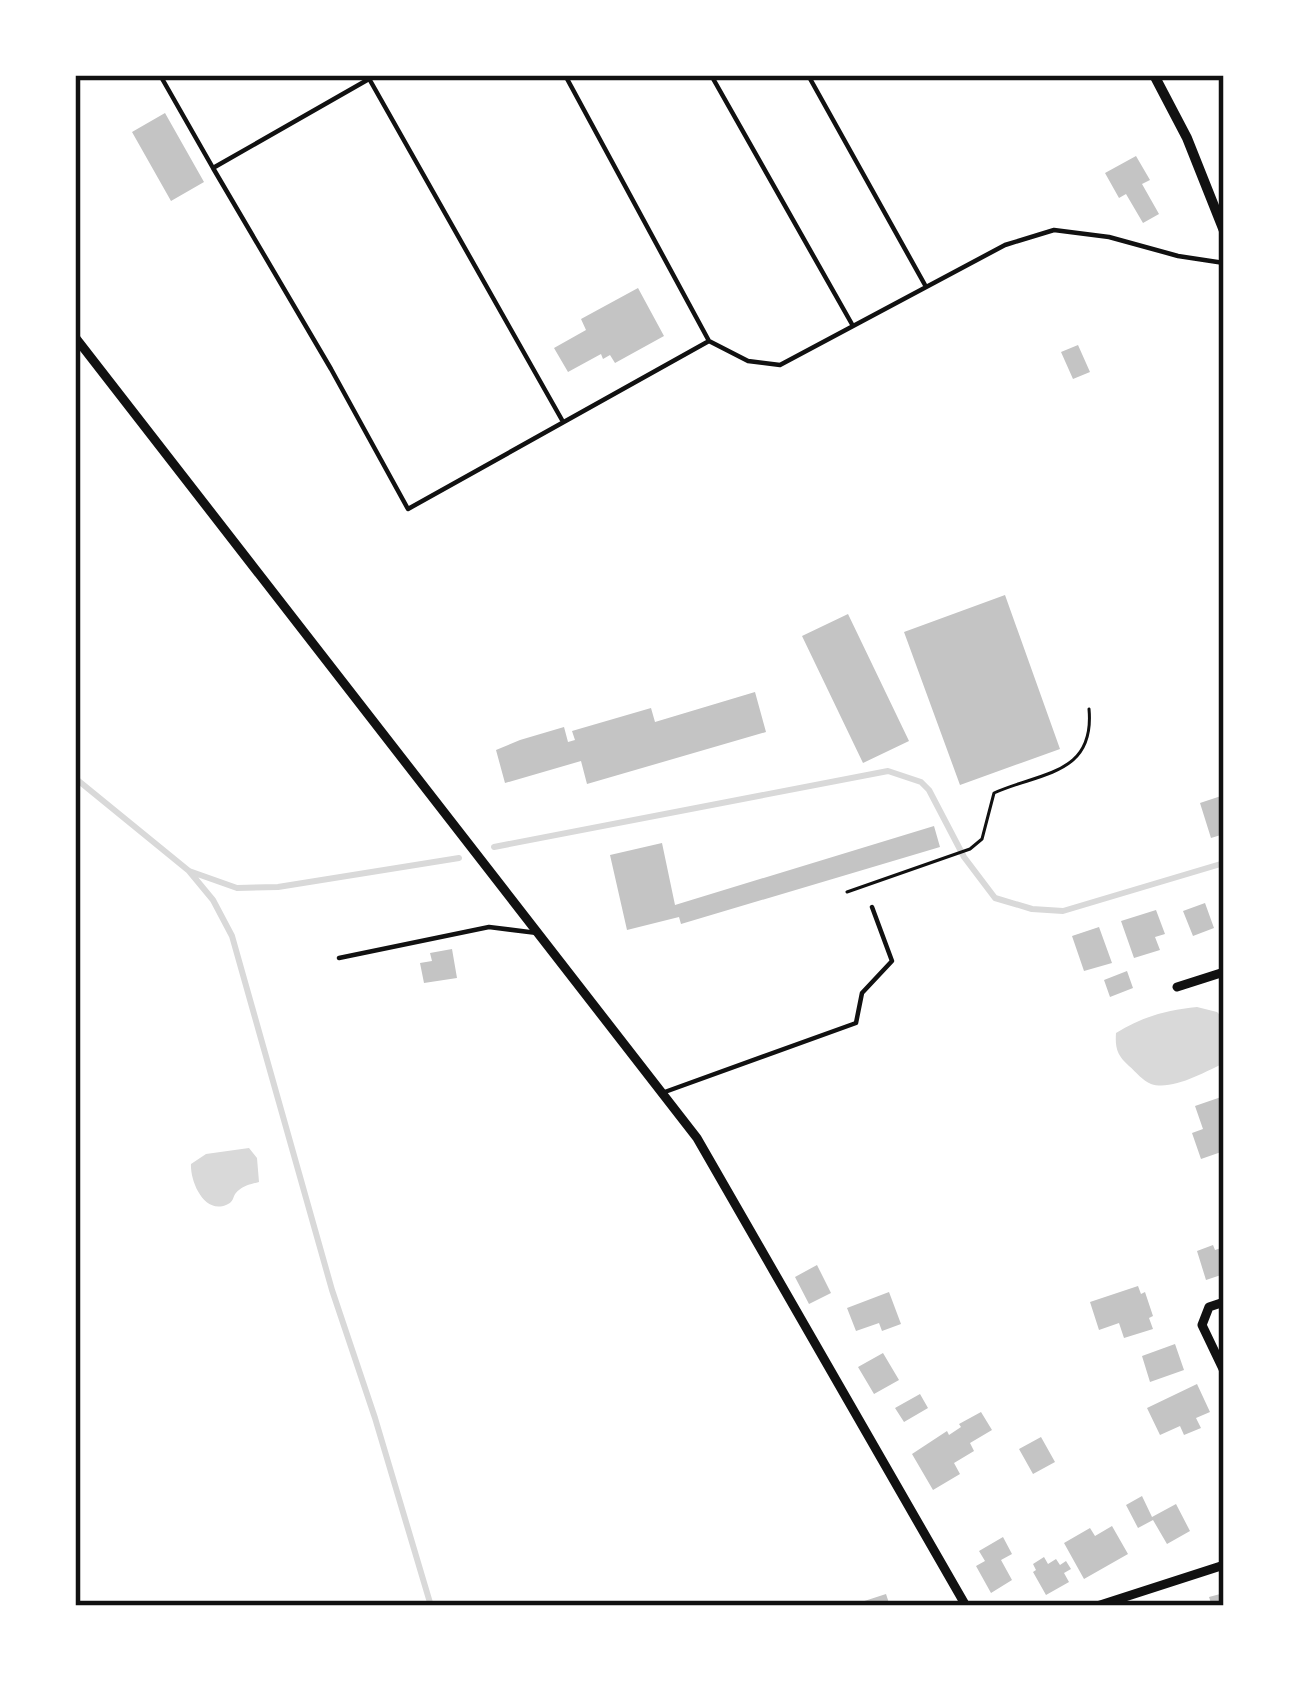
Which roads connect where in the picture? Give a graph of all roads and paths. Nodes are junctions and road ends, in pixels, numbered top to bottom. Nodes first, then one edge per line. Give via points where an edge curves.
1 (160, 75) edge
2 (565, 75) edge
3 (711, 75) edge
4 (808, 75) edge
5 (1154, 75) edge
6 (371, 76) edge
7 (213, 168) junction
8 (1224, 231) edge
9 (1224, 263) edge
10 (926, 286) junction
11 (853, 326) junction
12 (75, 338) edge
13 (709, 341) junction
14 (563, 421) junction
15 (1089, 710) dead end
16 (848, 892) dead end
17 (872, 907) dead end
18 (537, 933) junction
19 (339, 958) dead end
20 (1224, 972) edge
21 (1177, 987) dead end
22 (662, 1093) junction
23 (1224, 1302) edge
24 (1224, 1371) edge
25 (1224, 1565) edge
26 (966, 1606) edge
27 (1096, 1606) edge

1 - 7 lane
2 - 13 lane
3 - 11 lane
4 - 10 lane
5 - 8 street
6 - 7 lane
6 - 14 lane
7 - 14 lane via 408,508
9 - 10 lane via 1054,230
10 - 11 lane
11 - 13 lane via 780,365 748,361
12 - 18 street
13 - 14 lane
15 - 16 path via 1075,763 994,793 982,839 970,849
17 - 22 lane via 892,962 862,993 856,1023
18 - 19 lane via 489,927
18 - 22 street
20 - 21 street
22 - 26 street via 697,1138
23 - 24 street via 1209,1307 1202,1325
25 - 27 street

